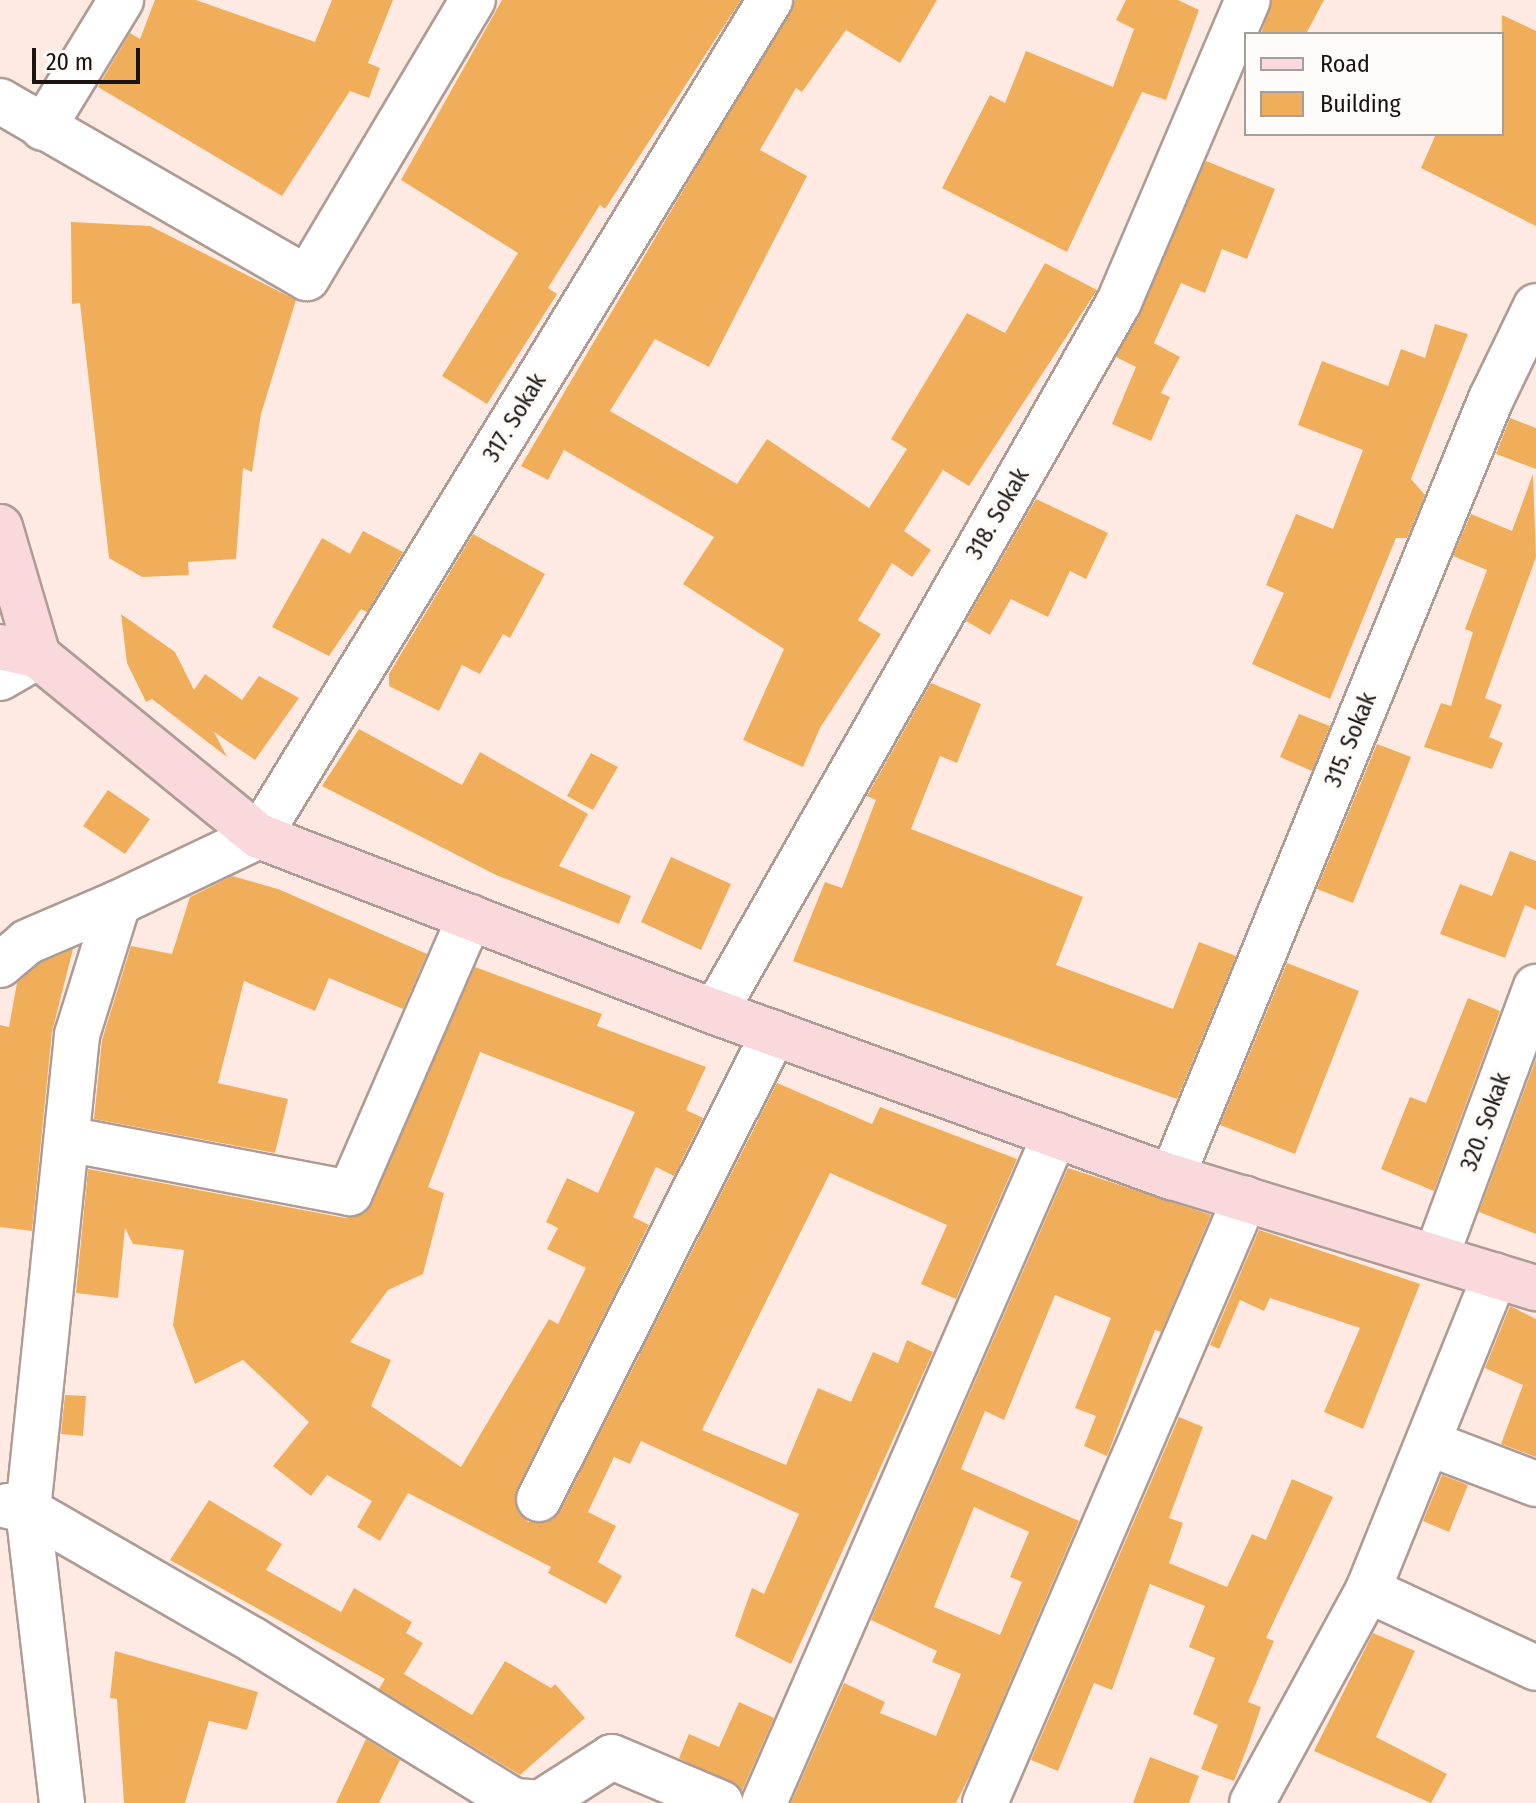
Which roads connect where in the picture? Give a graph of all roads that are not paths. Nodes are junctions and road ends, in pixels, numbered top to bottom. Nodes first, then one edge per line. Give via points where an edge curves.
1 (121, 0) edge
2 (473, 0) edge
3 (770, 0) edge
4 (1248, 0) edge
5 (0, 101) edge
6 (43, 128) junction
7 (1536, 306) edge
8 (0, 527) edge
9 (19, 652) edge
10 (0, 678) edge
11 (259, 836) junction
12 (118, 903) junction
13 (470, 917) junction
14 (0, 965) edge
15 (1536, 987) edge
16 (715, 1012) junction
17 (774, 1033) junction
18 (1055, 1135) junction
19 (67, 1139) junction
20 (1172, 1177) junction
21 (1245, 1199) junction
22 (1436, 1257) junction
23 (1516, 1282) edge
24 (1431, 1444) junction
25 (1536, 1484) edge
26 (539, 1499) dead end
27 (14, 1507) edge
28 (1368, 1590) junction
29 (1536, 1668) edge
30 (701, 1799) edge
31 (62, 1803) edge
32 (764, 1803) edge
33 (985, 1803) edge
34 (1252, 1803) edge

1 - 6 street
2 - 6 street via 307,278
3 - 11 street, 317. Sokak
4 - 16 street, 318. Sokak via 1119,302
5 - 6 street
7 - 20 street, 315. Sokak via 1491,399
8 - 9 main road
9 - 10 street
9 - 11 main road
11 - 12 street
11 - 13 main road
12 - 14 street via 27,942
12 - 19 street via 77,1035
13 - 16 main road
13 - 19 street via 350,1193
15 - 22 street, 320. Sokak
16 - 17 main road
17 - 18 main road
17 - 26 street
18 - 20 main road
18 - 32 street
19 - 27 street
20 - 21 main road
21 - 22 main road
21 - 33 street
22 - 23 main road
23 - 24 street
24 - 25 street
24 - 28 street
27 - 30 street via 514,1801 540,1803 612,1757
27 - 31 street
28 - 29 street
28 - 34 street

